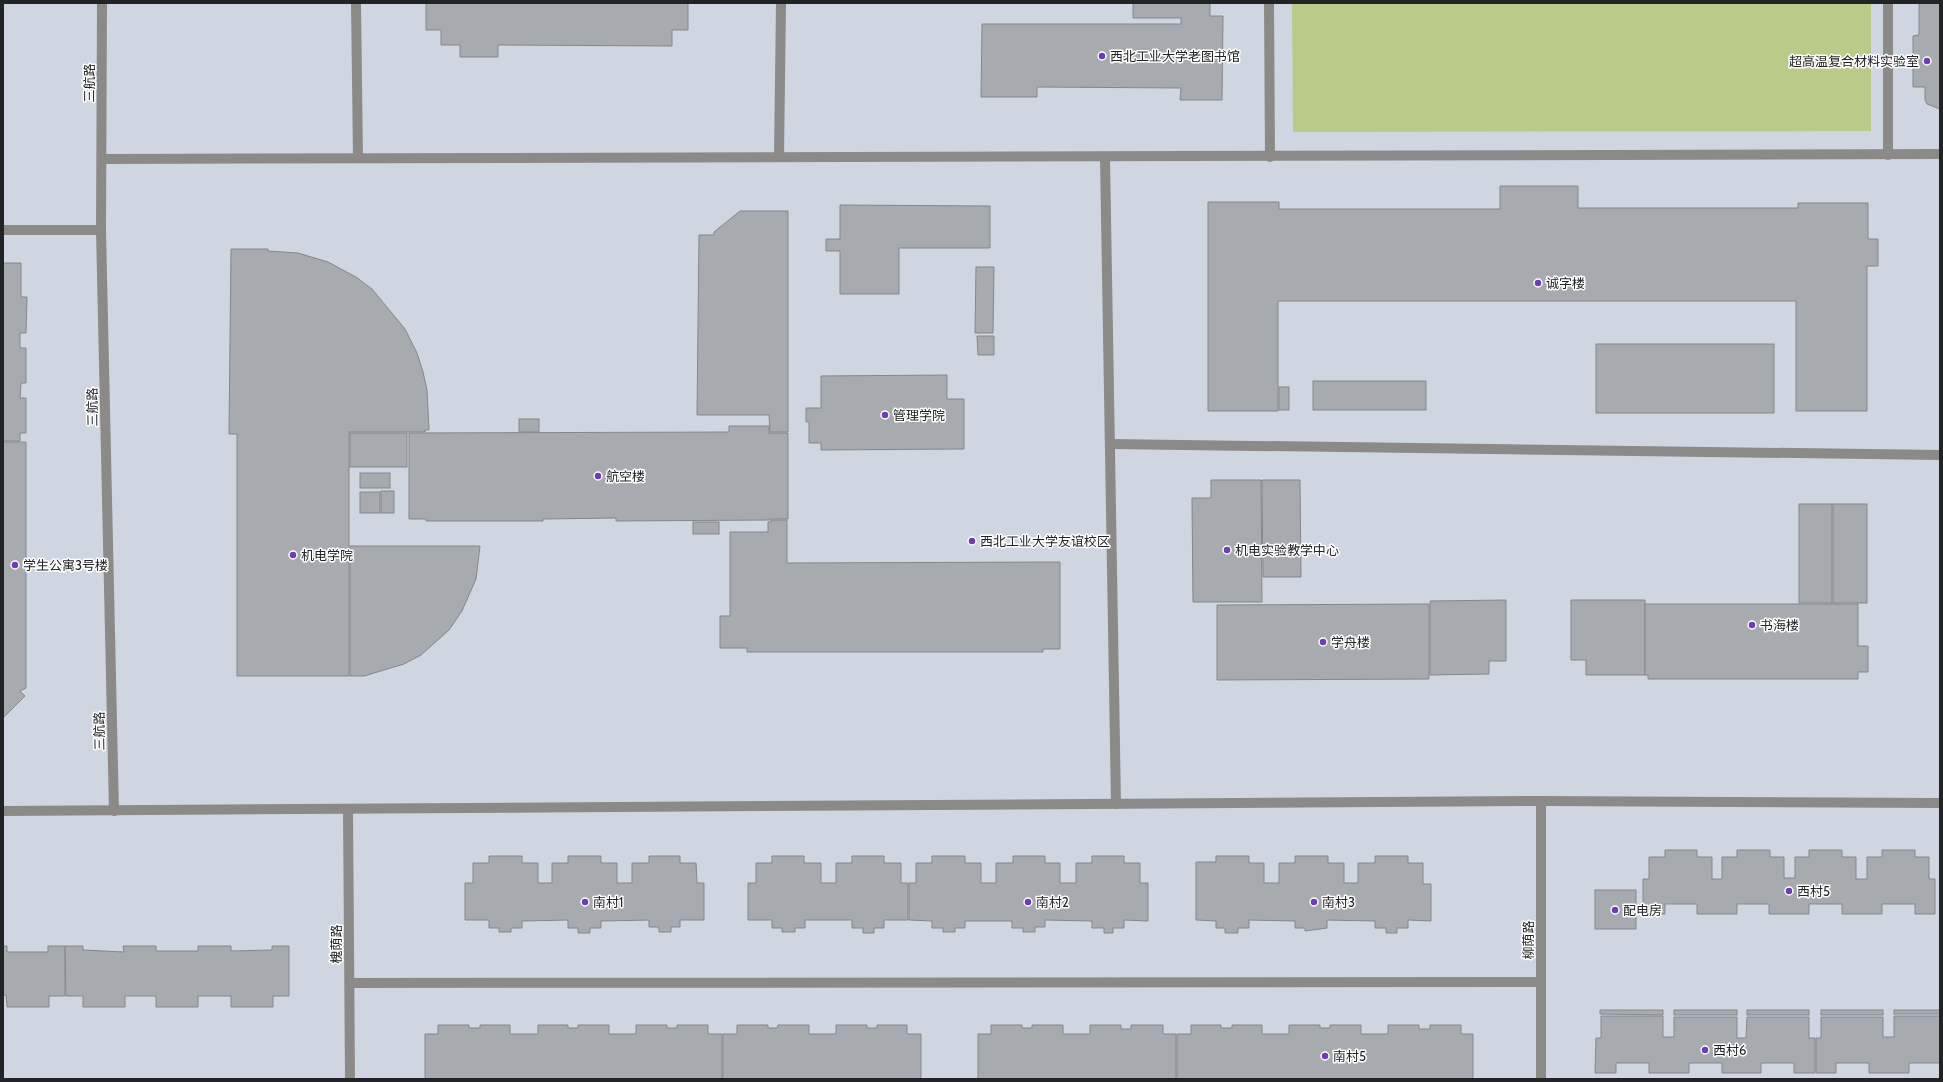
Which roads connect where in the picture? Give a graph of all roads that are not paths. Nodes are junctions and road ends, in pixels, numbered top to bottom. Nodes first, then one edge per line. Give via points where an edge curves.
1 (102, 3) edge
2 (356, 3) edge
3 (781, 3) edge
4 (1269, 3) edge
5 (1888, 3) edge
6 (1940, 154) edge
7 (1888, 155) junction
8 (779, 157) junction
9 (1105, 157) junction
10 (1270, 157) junction
11 (358, 158) junction
12 (102, 159) junction
13 (3, 230) edge
14 (101, 230) junction
15 (1110, 444) junction
16 (1940, 455) edge
17 (1541, 801) junction
18 (1940, 803) edge
19 (1116, 804) junction
20 (348, 809) junction
21 (3, 811) edge
22 (114, 811) junction
23 (1541, 982) junction
24 (350, 983) junction
25 (350, 1079) edge
26 (1541, 1079) edge

1 - 12 street, 三航路
2 - 11 street
3 - 8 street
4 - 10 street
5 - 7 street
6 - 7 street
7 - 10 street
8 - 9 street
8 - 11 street
9 - 10 street
9 - 15 street
11 - 12 street
12 - 14 street, 三航路
13 - 14 street
14 - 22 street, 三航路
15 - 16 street
15 - 19 street
17 - 18 street
17 - 19 street
17 - 23 street, 柳荫路
19 - 20 street
20 - 22 street
20 - 24 street, 槐荫路
21 - 22 street
23 - 24 street
23 - 26 street, 柳荫路
24 - 25 street, 槐荫路

